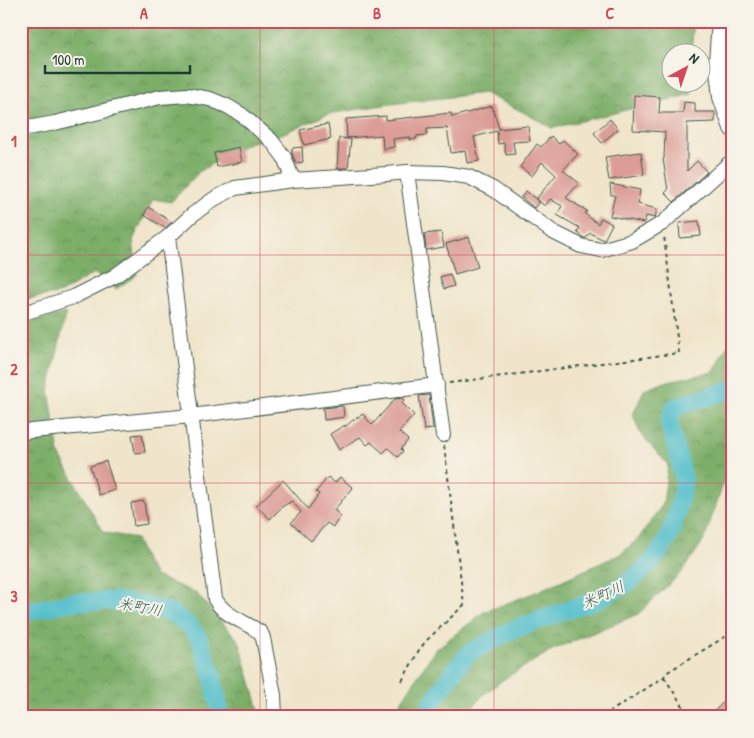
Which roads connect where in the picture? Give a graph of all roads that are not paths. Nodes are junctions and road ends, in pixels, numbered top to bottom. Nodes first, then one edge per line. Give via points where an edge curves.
1 (721, 21) edge
2 (21, 128) edge
3 (733, 128) edge
4 (733, 160) edge
5 (407, 172) junction
6 (293, 180) junction
7 (168, 237) junction
8 (21, 314) edge
9 (437, 385) junction
10 (191, 416) junction
11 (21, 432) edge
12 (443, 435) road end
13 (275, 717) edge

1 - 3 main road via 718,62 722,97
2 - 6 street via 55,123 160,97 187,95 210,99 242,115 272,140 284,156
4 - 5 street via 663,224 632,241 601,250 580,246 553,232 493,189 469,177
5 - 6 street
5 - 9 street
6 - 7 street via 235,188 214,198
7 - 8 street via 115,276 73,297
7 - 10 street
9 - 10 street
9 - 12 street
10 - 11 street
10 - 13 street via 215,599 224,612 261,633 274,695

